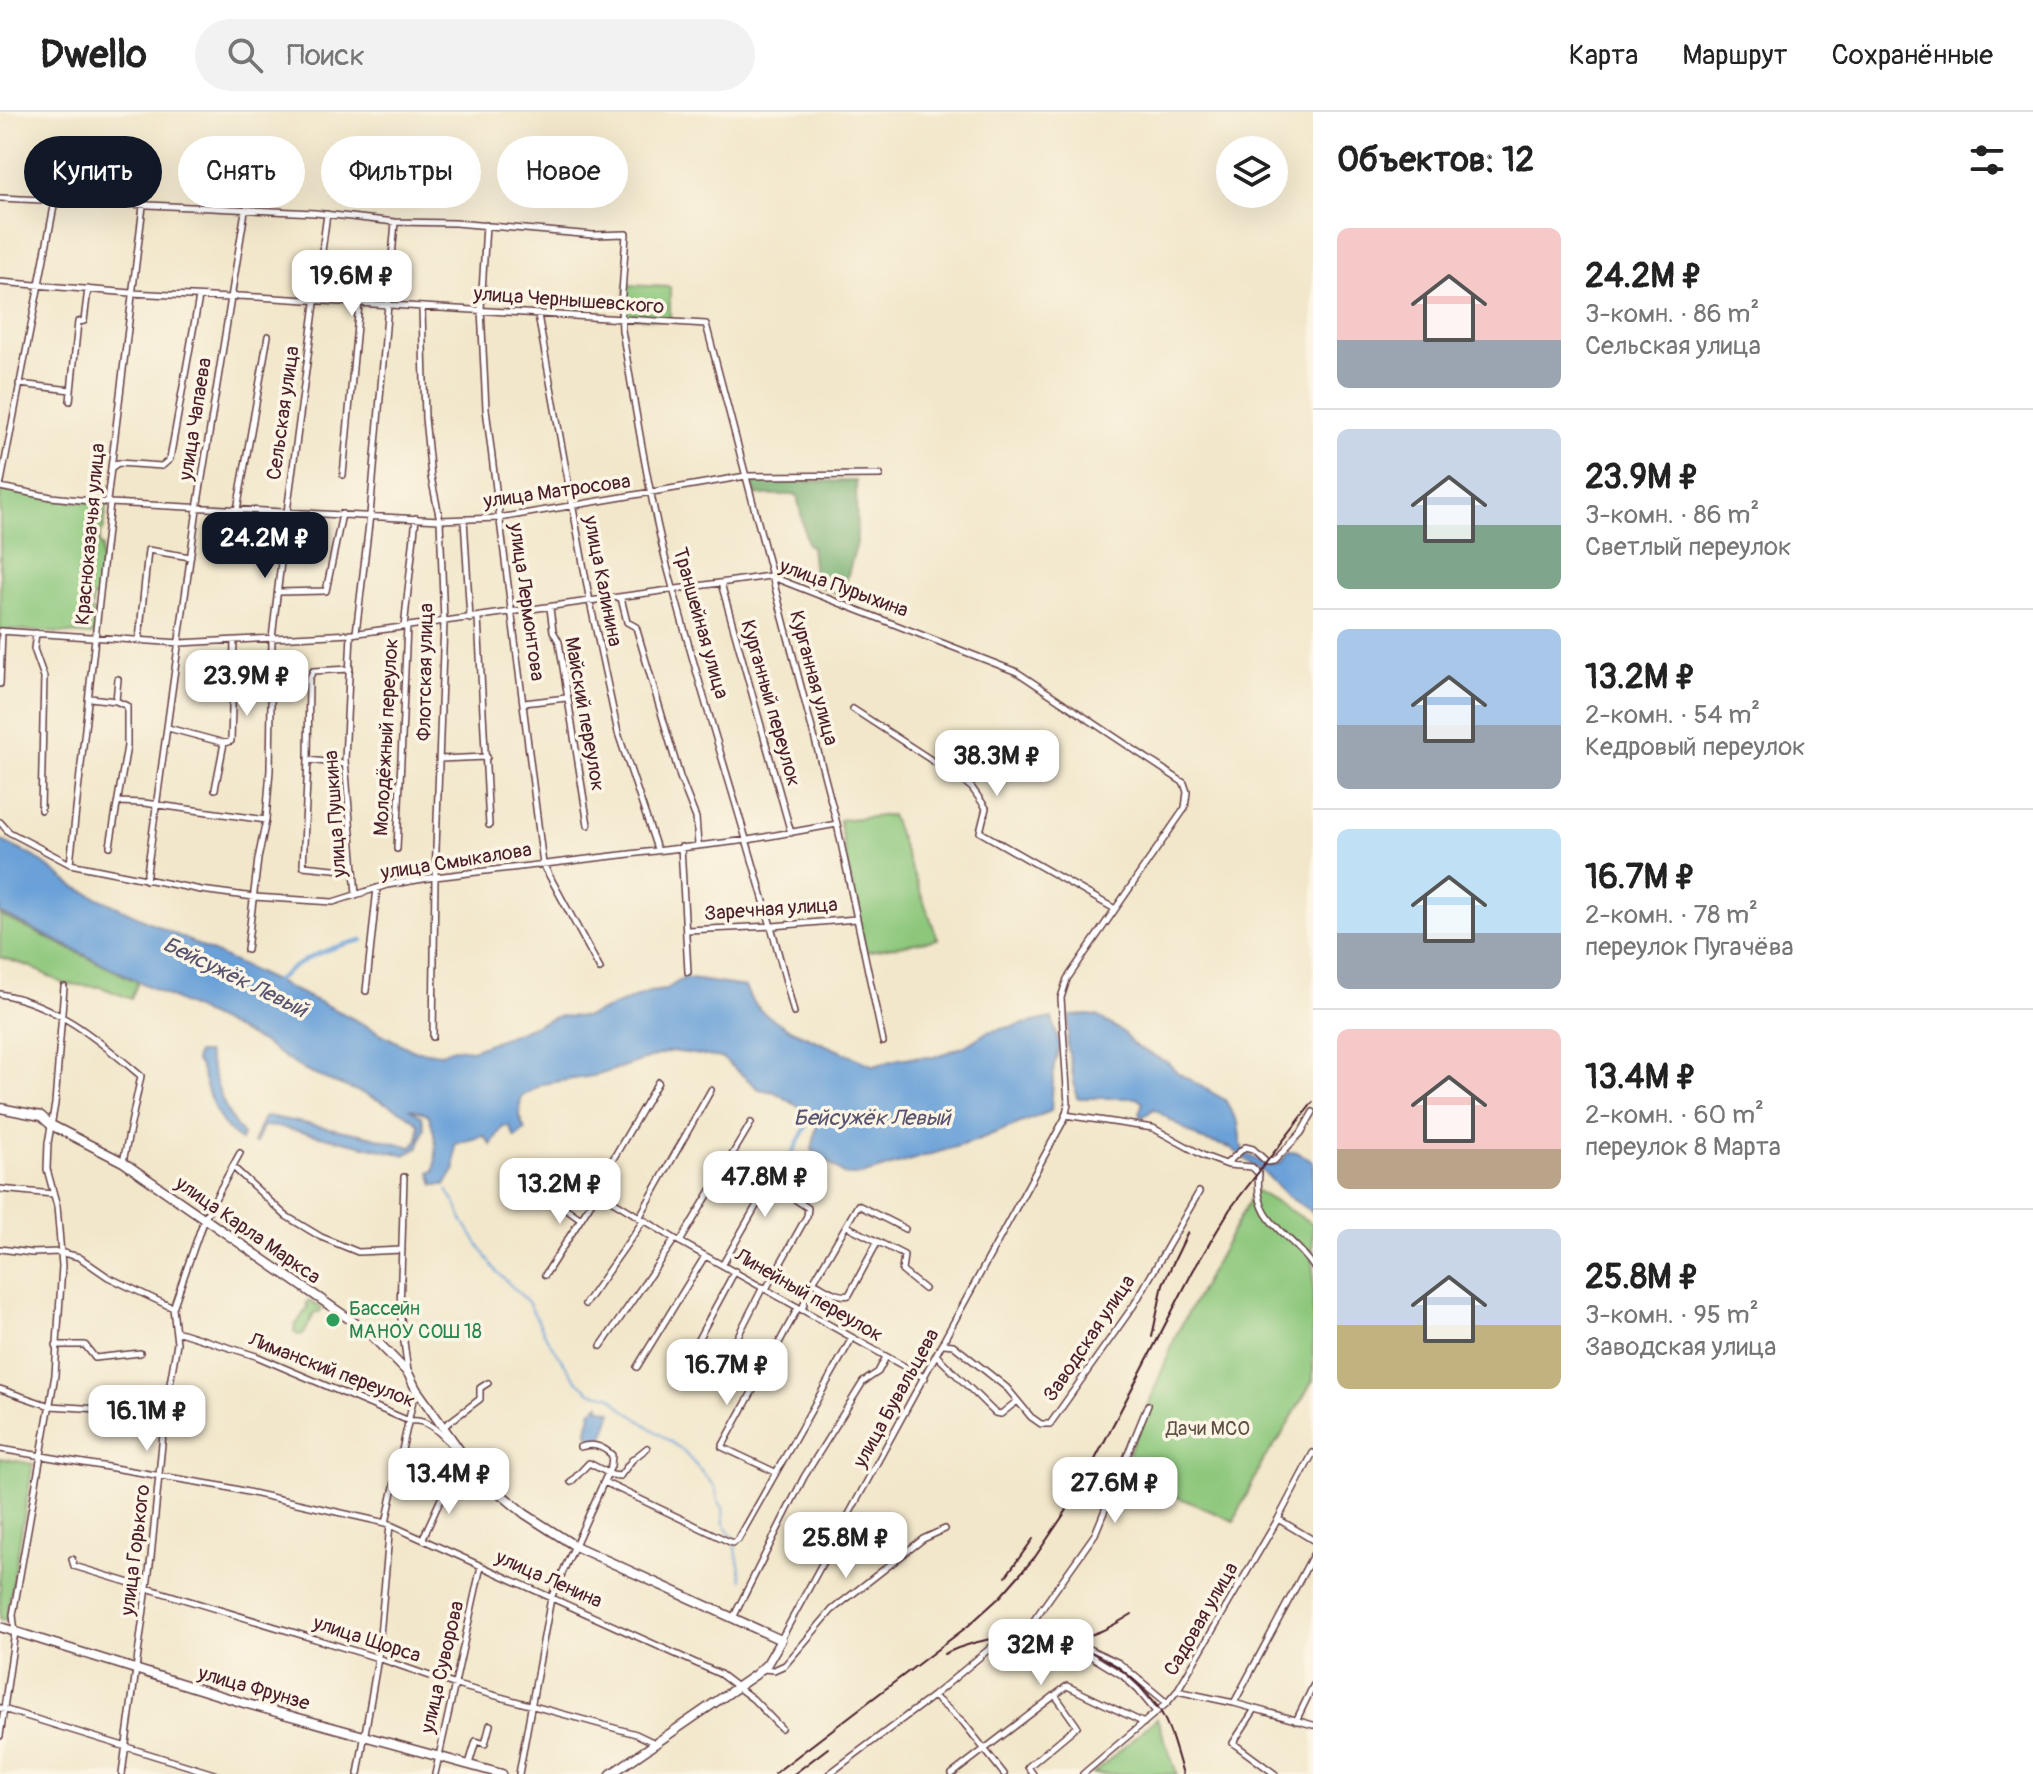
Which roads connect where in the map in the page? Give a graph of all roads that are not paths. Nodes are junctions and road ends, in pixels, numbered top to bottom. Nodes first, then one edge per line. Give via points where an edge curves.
1 (0, 198) edge
2 (24, 199) edge
3 (162, 207) edge
4 (54, 208) edge
5 (143, 208) edge
6 (245, 211) junction
7 (327, 214) junction
8 (395, 222) junction
9 (486, 225) junction
10 (0, 282) edge
11 (39, 283) junction
12 (88, 289) junction
13 (131, 293) junction
14 (199, 297) junction
15 (231, 298) junction
16 (315, 301) junction
17 (359, 304) junction
18 (388, 306) junction
19 (422, 309) junction
20 (481, 309) junction
21 (538, 315) junction
22 (622, 319) junction
23 (706, 324) joint
24 (268, 336) dead end
25 (19, 384) junction
26 (71, 390) junction
27 (70, 401) dead end
28 (111, 468) junction
29 (343, 475) dead end
30 (880, 475) dead end
31 (746, 476) junction
32 (0, 488) edge
33 (650, 493) junction
34 (110, 503) junction
35 (572, 506) junction
36 (197, 509) junction
37 (237, 510) junction
38 (287, 512) junction
39 (342, 514) junction
40 (370, 515) junction
41 (416, 518) junction
42 (499, 518) junction
43 (464, 519) junction
44 (440, 520) junction
45 (190, 557) junction
46 (770, 576) junction
47 (721, 583) junction
48 (673, 591) junction
49 (278, 592) junction
50 (621, 598) junction
51 (590, 602) junction
52 (550, 608) junction
53 (513, 613) junction
54 (478, 618) junction
55 (470, 619) junction
56 (444, 622) junction
57 (406, 626) junction
58 (1, 631) edge
59 (36, 633) junction
60 (354, 634) junction
61 (97, 637) junction
62 (272, 638) junction
63 (139, 640) junction
64 (234, 640) junction
65 (180, 643) junction
66 (350, 669) junction
67 (118, 679) dead end
68 (0, 684) edge
69 (90, 698) junction
70 (566, 698) junction
71 (116, 701) junction
72 (524, 703) junction
73 (853, 709) dead end
74 (168, 728) junction
75 (224, 743) junction
76 (487, 757) junction
77 (439, 759) junction
78 (308, 760) junction
79 (345, 764) junction
80 (215, 789) dead end
81 (118, 802) junction
82 (157, 805) junction
83 (41, 810) dead end
84 (266, 820) junction
85 (0, 822) edge
86 (837, 824) junction
87 (489, 825) dead end
88 (588, 825) dead end
89 (791, 833) junction
90 (748, 840) junction
91 (698, 845) junction
92 (110, 846) dead end
93 (681, 847) junction
94 (397, 849) dead end
95 (657, 849) junction
96 (70, 864) junction
97 (543, 864) junction
98 (354, 871) junction
99 (435, 877) junction
100 (146, 880) junction
101 (377, 888) junction
102 (356, 895) junction
103 (254, 897) junction
104 (1115, 909) junction
105 (856, 919) junction
106 (773, 926) junction
107 (687, 930) junction
108 (247, 950) dead end
109 (600, 969) dead end
110 (688, 972) dead end
111 (64, 987) dead end
112 (366, 991) dead end
113 (0, 994) edge
114 (794, 1013) dead end
115 (63, 1017) junction
116 (433, 1037) dead end
117 (883, 1042) dead end
118 (658, 1082) dead end
119 (711, 1090) dead end
120 (1068, 1104) joint
121 (0, 1108) edge
122 (1313, 1112) edge
123 (1065, 1115) junction
124 (751, 1123) dead end
125 (51, 1125) junction
126 (240, 1153) dead end
127 (783, 1159) dead end
128 (123, 1162) junction
129 (1226, 1164) junction
130 (233, 1167) junction
131 (510, 1169) dead end
132 (404, 1177) dead end
133 (0, 1189) edge
134 (597, 1191) junction
135 (1199, 1192) dead end
136 (53, 1194) junction
137 (796, 1200) dead end
138 (204, 1219) junction
139 (581, 1219) junction
140 (641, 1219) junction
141 (847, 1226) junction
142 (905, 1229) dead end
143 (678, 1240) junction
144 (877, 1243) junction
145 (0, 1249) edge
146 (402, 1250) junction
147 (59, 1252) junction
148 (705, 1256) junction
149 (723, 1264) junction
150 (1313, 1266) edge
151 (735, 1271) junction
152 (545, 1275) dead end
153 (813, 1282) junction
154 (764, 1288) junction
155 (924, 1289) dead end
156 (585, 1304) dead end
157 (173, 1308) junction
158 (800, 1309) junction
159 (176, 1331) junction
160 (852, 1338) junction
161 (944, 1344) junction
162 (56, 1345) junction
163 (601, 1346) dead end
164 (140, 1353) dead end
165 (937, 1356) junction
166 (886, 1357) junction
167 (637, 1367) dead end
168 (408, 1373) junction
169 (925, 1378) junction
170 (715, 1381) dead end
171 (488, 1383) dead end
172 (674, 1384) dead end
173 (0, 1389) edge
174 (416, 1389) junction
175 (1017, 1401) junction
176 (1148, 1405) dead end
177 (50, 1406) junction
178 (165, 1413) junction
179 (409, 1421) junction
180 (443, 1427) junction
181 (580, 1447) dead end
182 (647, 1448) dead end
183 (0, 1449) edge
184 (1313, 1453) edge
185 (41, 1456) junction
186 (465, 1458) junction
187 (775, 1472) junction
188 (608, 1474) junction
189 (160, 1476) junction
190 (449, 1481) dead end
191 (571, 1482) dead end
192 (604, 1482) junction
193 (1278, 1519) junction
194 (388, 1524) junction
195 (945, 1529) dead end
196 (423, 1538) junction
197 (1313, 1540) edge
198 (575, 1546) junction
199 (1313, 1555) edge
200 (72, 1559) dead end
201 (481, 1566) junction
202 (147, 1589) junction
203 (551, 1598) junction
204 (734, 1616) junction
205 (0, 1627) edge
206 (15, 1632) junction
207 (781, 1640) junction
208 (378, 1658) junction
209 (762, 1668) junction
210 (135, 1669) junction
211 (456, 1685) junction
212 (1313, 1686) edge
213 (738, 1687) junction
214 (1177, 1691) junction
215 (1055, 1695) junction
216 (933, 1696) junction
217 (1167, 1703) junction
218 (1234, 1703) junction
219 (533, 1706) junction
220 (2, 1708) edge
221 (1255, 1709) junction
222 (1156, 1712) junction
223 (1296, 1721) junction
224 (1144, 1723) junction
225 (490, 1725) dead end
226 (1313, 1725) edge
227 (781, 1728) dead end
228 (0, 1736) edge
229 (366, 1736) junction
230 (656, 1744) junction
231 (126, 1747) junction
232 (985, 1749) junction
233 (438, 1756) junction
234 (469, 1765) junction
235 (1001, 1773) edge
236 (122, 1774) edge
237 (214, 1774) edge
238 (358, 1774) edge
239 (435, 1774) edge
240 (502, 1774) edge
241 (519, 1774) edge
242 (611, 1774) edge
243 (829, 1774) edge
244 (952, 1774) edge
245 (1033, 1774) edge
246 (1083, 1774) edge
247 (1275, 1774) edge

1 - 2 street
3 - 6 street
4 - 11 street
5 - 13 street, Красноказачья улица
6 - 7 street
6 - 15 street, улица Чапаева
7 - 8 street
7 - 16 street, Сельская улица
8 - 9 street
8 - 18 street, улица Пушкина
9 - 20 street, улица Лермонтова
9 - 22 street, Траншейная улица via 626,234
10 - 11 street, улица Чернышевского
11 - 12 street, улица Чернышевского
11 - 25 street
12 - 13 street, улица Чернышевского
12 - 26 street via 84,321 78,322
13 - 14 street, улица Чернышевского
13 - 28 street, Красноказачья улица
14 - 15 street, улица Чернышевского
14 - 28 street via 170,459 162,466 118,463
15 - 16 street, улица Чернышевского
15 - 36 street, улица Чапаева
16 - 17 street, улица Чернышевского
16 - 38 street, Сельская улица
17 - 18 street, улица Чернышевского
17 - 29 street
18 - 19 street, улица Чернышевского
18 - 40 street, улица Пушкина
19 - 20 street, улица Чернышевского
19 - 44 street, Флотская улица via 425,418
20 - 21 street, улица Чернышевского
20 - 42 street, улица Лермонтова
21 - 22 street, улица Чернышевского
21 - 35 street, улица Калинина
22 - 23 street, улица Чернышевского
22 - 33 street, Траншейная улица
23 - 31 street, Курганная улица
24 - 37 street
25 - 26 street
25 - 32 street
26 - 27 street
28 - 34 street, Красноказачья улица
30 - 31 street, улица Матросова
31 - 33 street, улица Матросова
31 - 46 street, Курганная улица
32 - 34 street, улица Матросова
33 - 35 street, улица Матросова
33 - 48 street, Траншейная улица
34 - 36 street, улица Матросова
34 - 61 street, Красноказачья улица
35 - 42 street, улица Матросова
35 - 51 street, улица Калинина
36 - 37 street, улица Матросова
36 - 45 street, улица Чапаева
37 - 38 street, улица Матросова
38 - 39 street, улица Матросова
38 - 49 street, Сельская улица
39 - 40 street, улица Матросова
39 - 49 street via 326,591
40 - 41 street, улица Матросова
40 - 60 street, улица Пушкина
41 - 44 street, улица Матросова
41 - 57 street, Молодёжный переулок
42 - 43 street, улица Матросова
42 - 53 street, улица Лермонтова
43 - 44 street, улица Матросова
43 - 55 street
44 - 56 street, Флотская улица
45 - 63 street via 148,550
45 - 65 street, улица Чапаева
46 - 47 street, улица Пурыхина
46 - 86 street, Курганная улица
46 - 104 street, улица Пурыхина via 1017,672 1184,783 1185,808
47 - 48 street, улица Пурыхина
47 - 89 street, Курганный переулок
48 - 50 street, улица Пурыхина
48 - 90 street, Траншейная улица
49 - 62 street, Сельская улица
50 - 51 street, улица Пурыхина
50 - 91 street via 627,622 636,627 696,818
51 - 52 street, улица Пурыхина
51 - 95 street, улица Калинина via 618,733
52 - 53 street, улица Пурыхина
52 - 70 street, Майский переулок
53 - 54 street, улица Пурыхина
53 - 72 street, улица Лермонтова
54 - 55 street, улица Пурыхина
54 - 76 street
55 - 56 street, улица Пурыхина
56 - 57 street, улица Пурыхина
56 - 77 street, Флотская улица
57 - 60 street, улица Пурыхина
57 - 94 street, Молодёжный переулок
58 - 59 street, улица Пурыхина
58 - 68 street
59 - 61 street, улица Пурыхина
59 - 83 street via 34,649 44,677
60 - 62 street, улица Пурыхина
60 - 66 street, улица Пушкина
61 - 63 street, улица Пурыхина
61 - 69 street, Красноказачья улица
62 - 64 street, улица Пурыхина
62 - 84 street, Сельская улица
63 - 65 street, улица Пурыхина
64 - 65 street, улица Пурыхина
64 - 75 street via 231,741
65 - 74 street, улица Чапаева
66 - 78 street via 311,674
66 - 79 street, улица Пушкина
67 - 71 street
69 - 71 street
69 - 96 street, Красноказачья улица
70 - 72 street
70 - 88 street, Майский переулок
71 - 81 street via 127,706 128,736
72 - 97 street, улица Лермонтова
73 - 104 street via 972,788 986,808 980,832
74 - 75 street
74 - 82 street, улица Чапаева
75 - 80 street
76 - 77 street
76 - 87 street
77 - 99 street, Флотская улица
78 - 79 street
78 - 98 street via 303,866
79 - 98 street, улица Пушкина
81 - 82 street
81 - 92 street
82 - 84 street
82 - 100 street, улица Чапаева
84 - 103 street, Сельская улица
85 - 96 street, улица Смыкалова
86 - 89 street, улица Смыкалова
86 - 105 street, Курганная улица
89 - 90 street, улица Смыкалова
90 - 91 street, улица Смыкалова
90 - 106 street, Траншейная улица
91 - 93 street, улица Смыкалова
93 - 95 street, улица Смыкалова
93 - 107 street
95 - 97 street, улица Смыкалова
96 - 100 street, улица Смыкалова
97 - 99 street, улица Смыкалова
97 - 109 street, улица Лермонтова
98 - 102 street, улица Пушкина
99 - 101 street, улица Смыкалова
99 - 116 street, Флотская улица
100 - 103 street, улица Смыкалова
101 - 102 street, улица Смыкалова
101 - 112 street, улица Пушкина
102 - 103 street, улица Смыкалова via 333,902
103 - 108 street, Сельская улица
104 - 120 street, улица Пурыхина via 1067,979 1061,998
105 - 106 street, Заречная улица
105 - 117 street, Курганная улица
106 - 107 street, Заречная улица
106 - 114 street, Траншейная улица
107 - 110 street
111 - 115 street
113 - 115 street via 25,998
115 - 125 street
115 - 128 street via 141,1076
118 - 134 street
119 - 140 street
120 - 123 street, улица Бувальцева
121 - 125 main road, улица Карла Маркса via 41,1116
122 - 129 street via 1301,1133 1272,1162 1245,1147
123 - 129 street via 1153,1128
123 - 161 street, улица Бувальцева
124 - 143 street
125 - 128 main road, улица Карла Маркса
125 - 136 street via 47,1169
126 - 130 street, улица Горького
127 - 149 street
128 - 138 main road, улица Карла Маркса
129 - 150 street via 1252,1167 1259,1174 1263,1210
130 - 138 street, улица Горького
130 - 146 street via 286,1216 321,1237 358,1252
131 - 139 street
132 - 146 street
133 - 136 street
134 - 139 street
134 - 140 street, Линейный переулок
135 - 175 street, Заводская улица via 1134,1305 1050,1424 1041,1424
136 - 147 street
137 - 154 street via 809,1211
138 - 157 street, улица Горького
138 - 168 main road, улица Карла Маркса via 368,1332
139 - 152 street
140 - 143 street, Линейный переулок
140 - 156 street
141 - 142 street via 858,1205
141 - 144 street
141 - 153 street
143 - 148 street, Линейный переулок
143 - 163 street
144 - 153 street via 849,1295
144 - 155 street via 904,1255 902,1271
145 - 147 street
146 - 168 street via 400,1311
147 - 157 street via 79,1257
147 - 162 street
148 - 149 street, Линейный переулок
148 - 167 street
149 - 151 street, Линейный переулок
151 - 154 street, Линейный переулок
151 - 172 street
153 - 158 street
154 - 158 street, Линейный переулок
154 - 170 street
157 - 159 street, улица Горького
158 - 160 street, Линейный переулок
158 - 187 street via 722,1447
159 - 178 street, улица Горького
159 - 179 street, Лиманский переулок via 256,1356
160 - 166 street, Линейный переулок
160 - 187 street
161 - 165 street, улица Бувальцева
161 - 175 street, Заводская улица via 953,1345
162 - 164 street via 85,1345 95,1358
162 - 177 street
165 - 169 street, улица Бувальцева
165 - 175 street via 995,1413
166 - 169 street, Линейный переулок
166 - 204 street via 878,1372 863,1382 804,1477
168 - 174 main road, улица Карла Маркса
169 - 207 street, улица Бувальцева
171 - 180 street via 480,1388 480,1399
173 - 177 street
174 - 179 street
174 - 180 main road, улица Карла Маркса
176 - 217 street via 1095,1534 1034,1620 1037,1627 1119,1663
177 - 178 street
177 - 185 street
178 - 189 street, улица Горького
179 - 186 street, Лиманский переулок via 431,1425
179 - 194 street
180 - 186 main road, улица Карла Маркса
181 - 188 street via 595,1445 609,1452
182 - 188 street via 620,1476
183 - 185 street, улица Ленина
184 - 193 street, Садовая улица
185 - 189 street, улица Ленина
185 - 206 street via 13,1615
186 - 198 main road, улица Карла Маркса via 525,1514
187 - 192 street via 732,1543
188 - 191 street via 589,1463
188 - 192 street
189 - 194 street, улица Ленина
189 - 202 street, улица Горького
190 - 196 street
192 - 198 street
193 - 197 street
193 - 214 street, Садовая улица
194 - 196 street, улица Ленина
194 - 208 street
195 - 209 street via 923,1539 824,1616 785,1665
196 - 201 street, улица Ленина
198 - 203 street
198 - 204 main road, улица Карла Маркса
199 - 218 street
200 - 202 street, улица Щорса via 74,1566
201 - 203 street, улица Ленина
201 - 211 street, улица Суворова
202 - 208 street, улица Щорса
202 - 210 street, улица Горького
203 - 213 street, улица Ленина via 720,1674
203 - 219 street
204 - 207 main road, улица Карла Маркса
205 - 206 main road, улица Фрунзе
206 - 210 main road, улица Фрунзе
206 - 220 street
207 - 209 main road, улица Бувальцева
208 - 211 street, улица Щорса
208 - 229 street
209 - 213 main road, улица Бувальцева
210 - 229 main road, улица Фрунзе
210 - 231 street, улица Горького
211 - 219 street, улица Щорса
211 - 233 street, улица Суворова
212 - 223 street
213 - 227 street, улица Ленина
213 - 230 main road, улица Бувальцева
214 - 217 street, Садовая улица
214 - 218 street
215 - 224 street via 1067,1686
215 - 232 street
215 - 245 street via 1077,1726 1028,1767
216 - 222 street via 994,1645 1035,1639 1070,1646 1107,1664
216 - 232 street
216 - 243 street
217 - 222 street, Садовая улица
218 - 221 street
219 - 230 street, улица Щорса
219 - 241 street
220 - 228 street
220 - 231 street
221 - 223 street
221 - 247 street via 1233,1743
222 - 224 street, Садовая улица
223 - 226 street
224 - 246 street, Садовая улица
225 - 234 street via 485,1744 476,1741
229 - 233 main road, улица Фрунзе
229 - 238 street
230 - 242 main road, улица Бувальцева
231 - 236 street, улица Горького
231 - 237 street
232 - 235 street
232 - 244 street
233 - 234 main road, улица Фрунзе
233 - 239 street, улица Суворова
234 - 240 main road, улица Фрунзе

